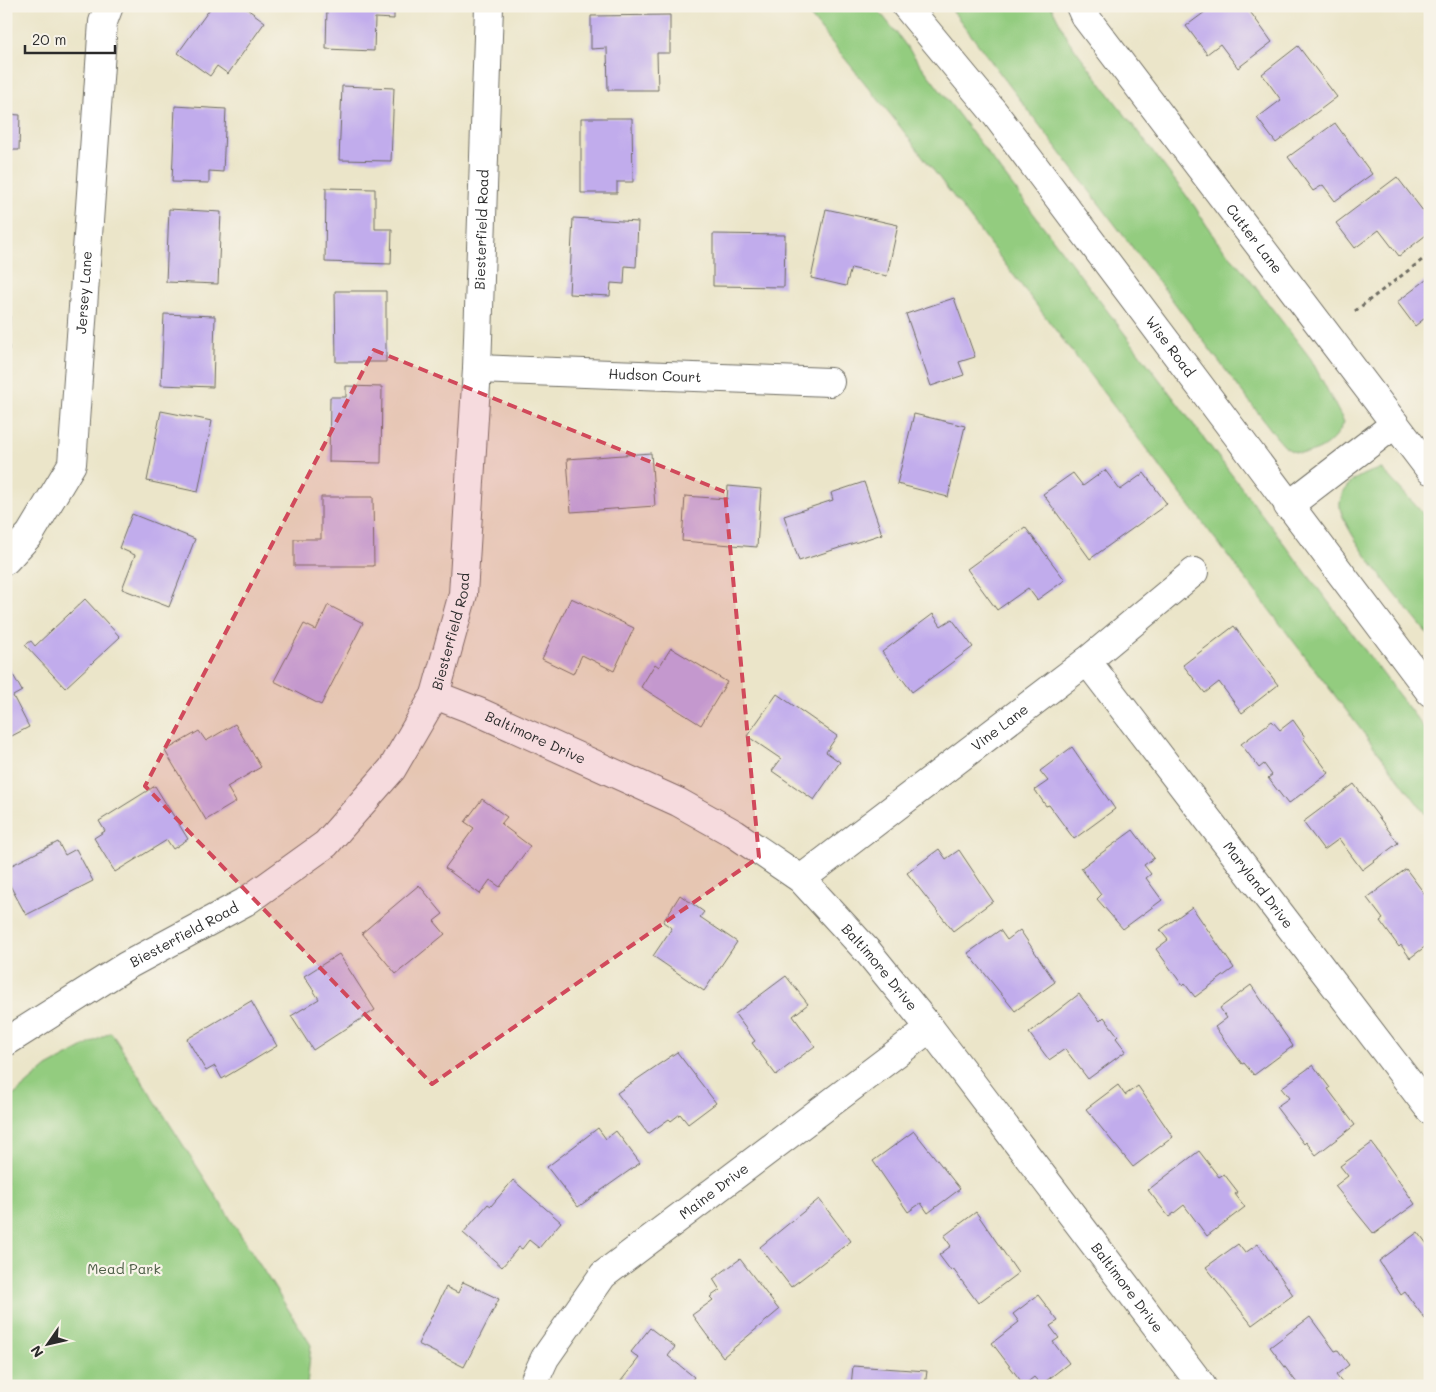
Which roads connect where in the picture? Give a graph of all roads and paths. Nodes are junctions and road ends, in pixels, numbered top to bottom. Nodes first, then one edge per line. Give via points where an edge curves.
1 (109, 6) edge
2 (489, 6) edge
3 (906, 6) edge
4 (1080, 6) edge
5 (1430, 254) edge
6 (1355, 311) dead end
7 (478, 369) junction
8 (830, 382) dead end
9 (1395, 424) junction
10 (1430, 470) edge
11 (1288, 506) junction
12 (6, 560) edge
13 (1194, 572) dead end
14 (1087, 661) junction
15 (1430, 692) edge
16 (436, 695) junction
17 (801, 879) junction
18 (930, 1028) junction
19 (6, 1042) edge
20 (1430, 1110) edge
21 (532, 1386) edge
22 (1202, 1386) edge

1 - 12 street, Jersey Lane via 103,22 72,464 30,534
2 - 7 street, Biesterfield Road
3 - 11 street, Wise Road via 993,112
4 - 9 street, Cutter Lane
5 - 6 path
7 - 8 street, Hudson Court
7 - 16 street, Biesterfield Road via 463,594
9 - 10 street, Cutter Lane
9 - 11 street
11 - 15 street, Wise Road
13 - 14 street, Vine Lane
14 - 17 street, Vine Lane
14 - 20 street, Maryland Drive
16 - 17 street, Baltimore Drive via 678,802 735,834
16 - 19 street, Biesterfield Road via 392,769 326,844 245,902 126,966
17 - 18 street, Baltimore Drive via 869,953
18 - 21 street, Maine Drive via 603,1275 550,1350
18 - 22 street, Baltimore Drive

